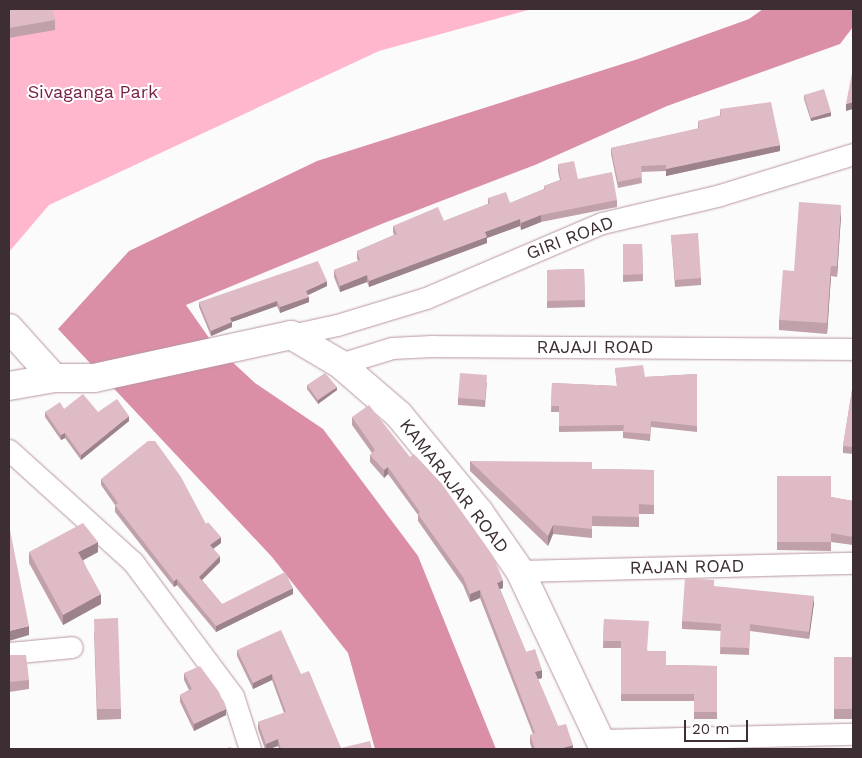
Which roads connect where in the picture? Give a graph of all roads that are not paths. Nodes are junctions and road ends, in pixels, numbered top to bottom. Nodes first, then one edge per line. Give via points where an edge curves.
1 (853, 154) edge
2 (9, 328) edge
3 (291, 335) junction
4 (853, 349) edge
5 (340, 364) junction
6 (54, 378) junction
7 (9, 386) edge
8 (9, 450) edge
9 (853, 563) edge
10 (520, 571) junction
11 (72, 647) dead end
12 (9, 653) edge
13 (853, 734) edge
14 (603, 745) edge
15 (250, 749) edge

1 - 3 street, GIRI ROAD via 720,195 602,223 426,298 337,325
2 - 6 main road
3 - 5 main road, KAMARAJAR ROAD
3 - 6 main road via 94,378
4 - 5 street, RAJAJI ROAD via 432,346 392,348
5 - 10 main road, KAMARAJAR ROAD via 399,415 479,512
6 - 7 main road
8 - 15 street via 133,562 233,696
9 - 10 street, RAJAN ROAD
10 - 14 main road, KAMARAJAR ROAD
11 - 12 street
13 - 14 street, KAMARAJAR ROAD

